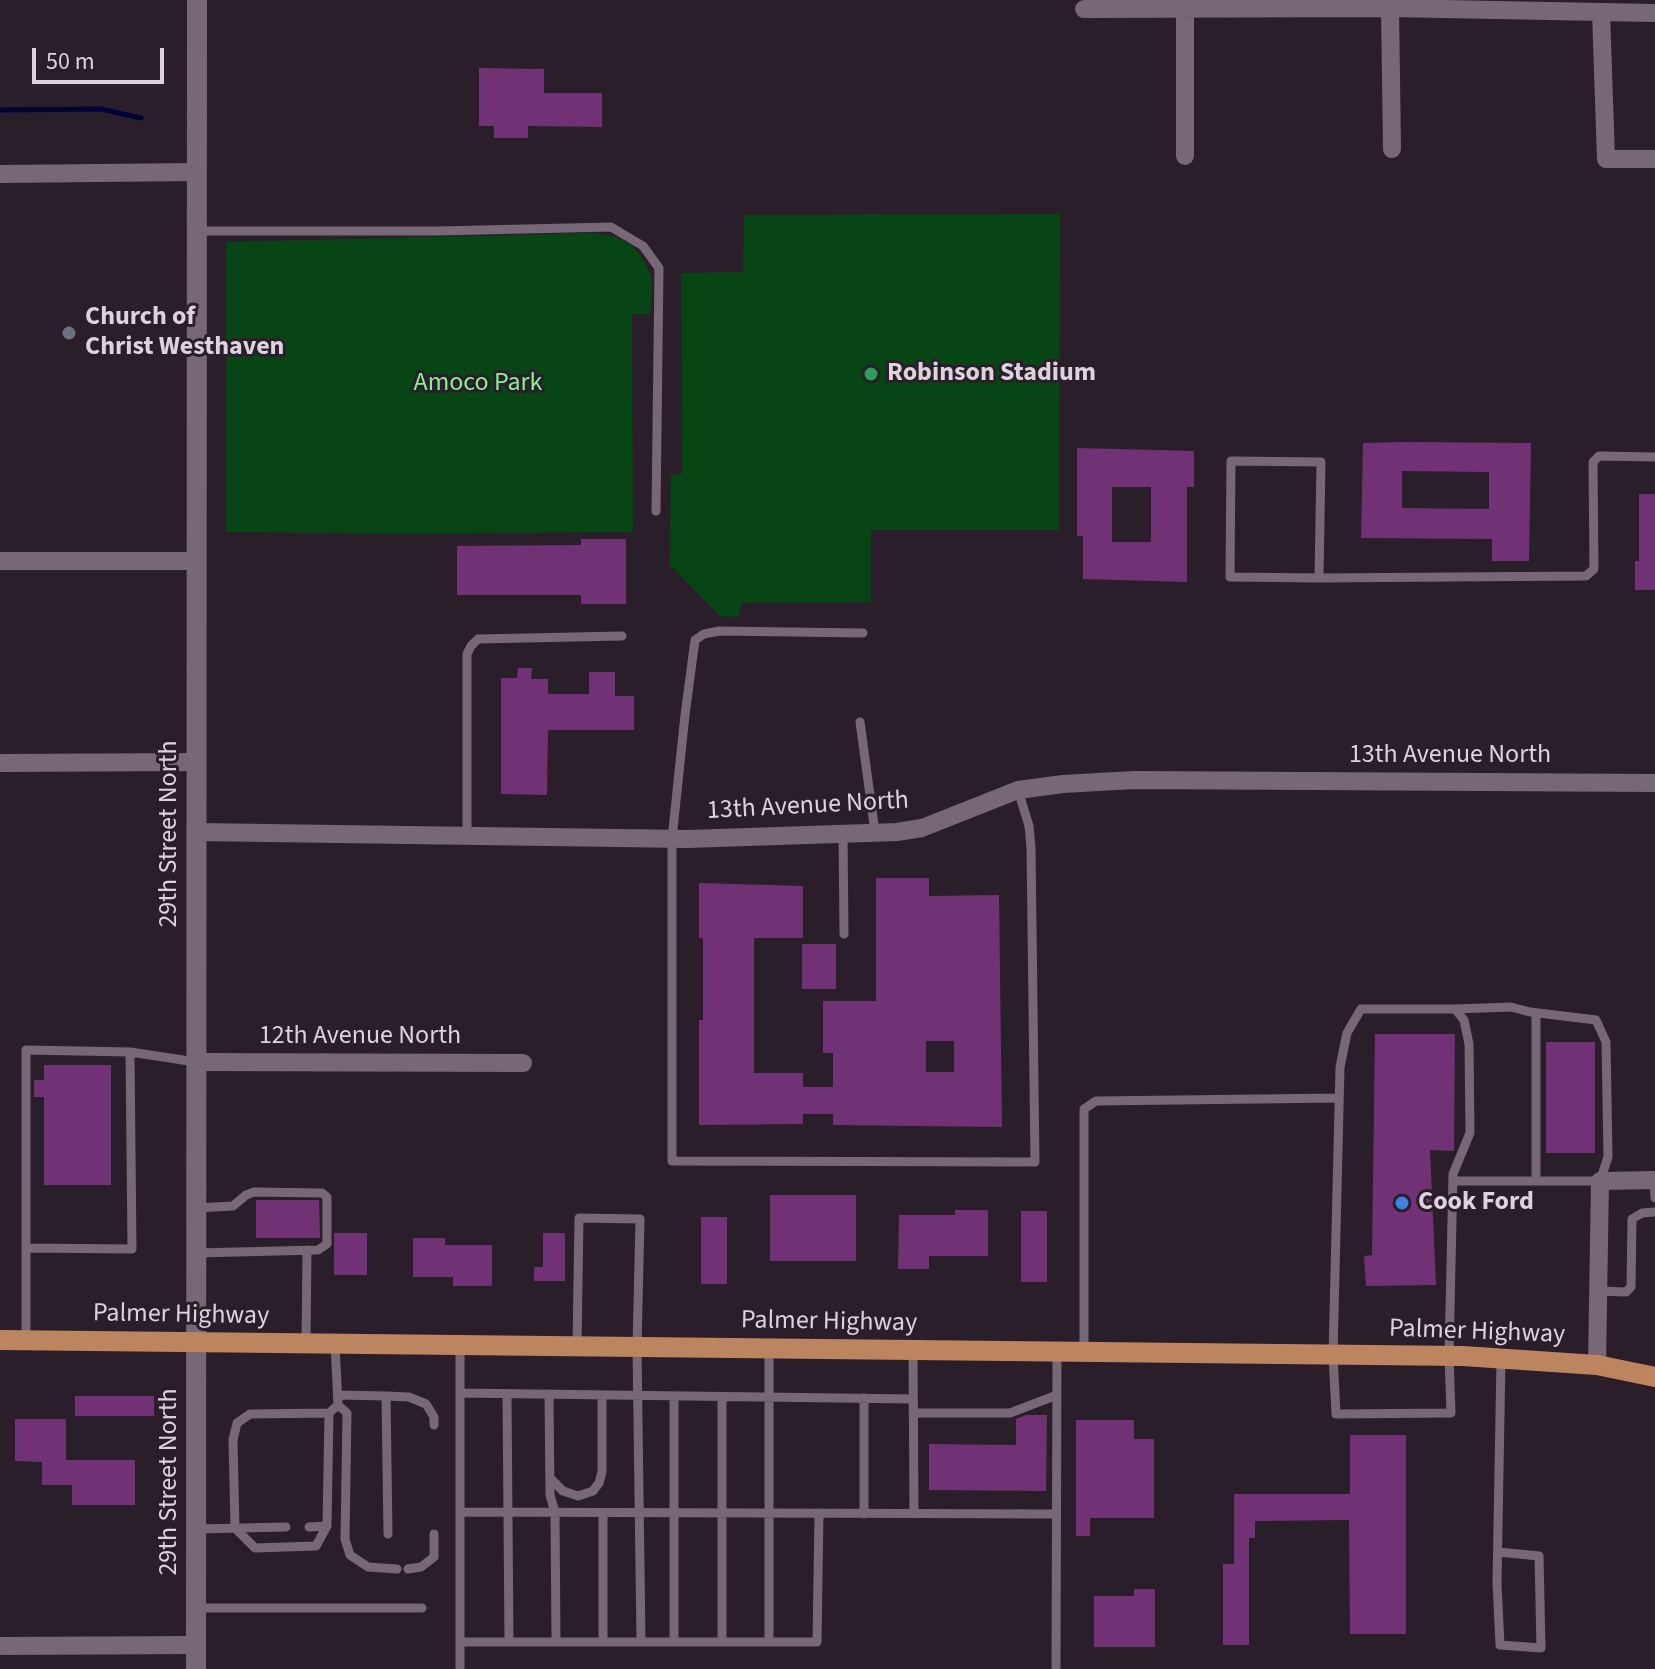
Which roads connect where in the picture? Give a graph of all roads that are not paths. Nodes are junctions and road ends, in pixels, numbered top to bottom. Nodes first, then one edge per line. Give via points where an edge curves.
1 (197, 0) edge
2 (1390, 8) junction
3 (1084, 9) dead end
4 (1185, 10) junction
5 (1601, 12) junction
6 (1655, 13) edge
7 (1392, 149) dead end
8 (1185, 156) dead end
9 (1655, 159) edge
10 (197, 172) junction
11 (0, 174) edge
12 (197, 231) junction
13 (1655, 457) edge
14 (656, 511) dead end
15 (0, 561) edge
16 (197, 561) junction
17 (1319, 578) junction
18 (863, 633) dead end
19 (622, 636) dead end
20 (860, 722) dead end
21 (197, 762) junction
22 (0, 763) edge
23 (1655, 783) edge
24 (1018, 790) junction
25 (197, 832) junction
26 (875, 832) junction
27 (843, 834) junction
28 (467, 836) junction
29 (672, 839) junction
30 (844, 934) dead end
31 (1455, 1009) junction
32 (1536, 1013) junction
33 (130, 1052) junction
34 (196, 1062) junction
35 (523, 1063) dead end
36 (1339, 1098) junction
37 (1655, 1180) edge
38 (1453, 1181) junction
39 (1536, 1181) junction
40 (1600, 1181) junction
41 (1655, 1198) edge
42 (196, 1208) junction
43 (1655, 1212) edge
44 (27, 1248) junction
45 (307, 1250) junction
46 (196, 1253) junction
47 (1598, 1291) junction
48 (0, 1340) edge
49 (26, 1340) junction
50 (196, 1342) junction
51 (306, 1343) junction
52 (334, 1343) junction
53 (460, 1345) junction
54 (577, 1346) junction
55 (637, 1347) junction
56 (769, 1348) junction
57 (913, 1350) junction
58 (1057, 1351) junction
59 (1084, 1352) junction
60 (1333, 1355) junction
61 (1449, 1356) junction
62 (1501, 1359) junction
63 (1597, 1365) junction
64 (1655, 1377) edge
65 (460, 1393) junction
66 (507, 1394) junction
67 (549, 1394) junction
68 (602, 1395) junction
69 (1057, 1395) junction
70 (386, 1396) junction
71 (638, 1396) junction
72 (674, 1396) junction
73 (722, 1397) junction
74 (769, 1397) junction
75 (864, 1398) junction
76 (913, 1399) junction
77 (338, 1400) junction
78 (329, 1413) junction
79 (913, 1413) junction
80 (434, 1425) dead end
81 (550, 1478) junction
82 (460, 1512) junction
83 (508, 1512) junction
84 (555, 1512) junction
85 (603, 1513) junction
86 (639, 1513) junction
87 (674, 1513) junction
88 (722, 1513) junction
89 (769, 1513) junction
90 (819, 1513) junction
91 (864, 1514) junction
92 (914, 1514) junction
93 (1056, 1514) junction
94 (327, 1526) junction
95 (286, 1527) dead end
96 (309, 1527) dead end
97 (235, 1528) junction
98 (196, 1529) junction
99 (388, 1534) dead end
100 (434, 1534) dead end
101 (1498, 1552) junction
102 (397, 1569) dead end
103 (408, 1569) dead end
104 (196, 1608) junction
105 (422, 1608) dead end
106 (460, 1642) junction
107 (509, 1642) junction
108 (556, 1642) junction
109 (603, 1642) junction
110 (641, 1642) junction
111 (674, 1642) junction
112 (722, 1642) junction
113 (769, 1642) junction
114 (196, 1645) junction
115 (0, 1646) edge
116 (196, 1669) edge
117 (460, 1669) edge
118 (1056, 1669) edge

1 - 10 street, 29th Street North
2 - 4 street
2 - 5 street
2 - 7 street
3 - 4 street
4 - 8 street
5 - 6 street
5 - 9 street via 1606,159
10 - 11 street
10 - 12 street, 29th Street North
12 - 14 lane via 611,227 643,246 659,268
12 - 16 street, 29th Street North
13 - 17 lane via 1599,456 1593,462 1594,569 1586,576
15 - 16 street
16 - 21 street, 29th Street North
17 - 17 lane via 1230,577 1231,461 1321,462
18 - 29 lane via 719,631 695,640
19 - 28 lane via 478,639 471,646
20 - 26 lane
21 - 22 street
21 - 25 street, 29th Street North
23 - 24 street, 13th Avenue North via 1134,780
24 - 26 street, 13th Avenue North via 922,828
24 - 29 lane via 1031,848 1035,1162 672,1161
25 - 28 street, 13th Avenue North
25 - 34 street, 29th Street North
26 - 27 street, 13th Avenue North
27 - 29 street, 13th Avenue North
27 - 30 lane
28 - 29 street, 13th Avenue North
31 - 32 lane via 1511,1007
31 - 36 lane via 1361,1009 1347,1033
31 - 38 lane via 1464,1020 1469,1044 1470,1133
32 - 39 lane
32 - 40 lane via 1596,1020 1606,1042 1608,1157
33 - 34 lane
33 - 44 lane via 132,1249
33 - 44 lane via 26,1050
34 - 35 street, 12th Avenue North
34 - 42 street, 29th Street North
36 - 59 lane via 1096,1101 1084,1109
36 - 60 lane
37 - 40 street
37 - 41 lane
38 - 39 lane
38 - 61 lane
39 - 40 lane
40 - 47 street
42 - 45 lane via 233,1206 254,1192 322,1193 327,1197 327,1244
42 - 46 street, 29th Street North
43 - 47 lane via 1632,1219 1631,1287 1626,1292
44 - 49 lane
45 - 46 lane
45 - 51 lane
46 - 50 street, 29th Street North
47 - 63 street
48 - 49 main road, Palmer Highway
49 - 50 main road, Palmer Highway
50 - 51 main road, Palmer Highway
50 - 98 street, 29th Street North
51 - 52 main road, Palmer Highway
52 - 53 main road, Palmer Highway
52 - 77 lane
53 - 54 main road, Palmer Highway
53 - 65 lane
54 - 55 main road, Palmer Highway
54 - 55 lane via 579,1218 640,1219
55 - 56 main road, Palmer Highway
55 - 71 lane
56 - 57 main road, Palmer Highway
56 - 74 lane
57 - 58 main road, Palmer Highway
57 - 76 lane
58 - 59 main road, Palmer Highway
58 - 69 lane
59 - 60 main road, Palmer Highway
60 - 61 main road, Palmer Highway
60 - 61 lane via 1336,1414 1451,1413
61 - 62 main road, Palmer Highway
62 - 63 main road, Palmer Highway
62 - 101 lane
63 - 64 main road, Palmer Highway
65 - 66 lane
65 - 82 lane
66 - 67 lane
66 - 83 lane
67 - 68 lane
67 - 81 lane
68 - 71 lane
68 - 81 lane via 599,1483 578,1496
69 - 79 lane via 1010,1413
69 - 93 lane
70 - 77 lane
70 - 80 lane via 426,1404
70 - 99 lane
71 - 72 lane
71 - 86 lane
72 - 73 lane
72 - 87 lane
73 - 74 lane
73 - 88 lane
74 - 75 lane
74 - 89 lane
75 - 76 lane
75 - 91 lane
76 - 79 lane
77 - 78 lane
77 - 102 lane via 347,1413 345,1539 350,1555 368,1567
78 - 94 lane
78 - 97 lane via 250,1414 237,1423
79 - 92 lane
81 - 84 lane
82 - 83 lane
82 - 106 lane
83 - 84 lane
83 - 107 lane
84 - 85 lane
84 - 108 lane
85 - 86 lane
85 - 109 lane
86 - 87 lane
86 - 110 lane
87 - 88 lane
87 - 111 lane
88 - 89 lane
88 - 112 lane
89 - 90 lane
89 - 113 lane
90 - 91 lane
90 - 113 lane via 817,1642
91 - 92 lane
92 - 93 lane
93 - 118 lane
94 - 96 lane
94 - 97 lane via 316,1546 255,1548
95 - 97 lane
97 - 98 lane
98 - 104 street, 29th Street North
100 - 103 lane via 434,1557
101 - 101 lane via 1500,1645 1541,1648 1539,1556
104 - 105 lane
104 - 114 street, 29th Street North
106 - 107 lane
106 - 117 lane
107 - 108 lane
108 - 109 lane
109 - 110 lane
110 - 111 lane
111 - 112 lane
112 - 113 lane
114 - 115 street
114 - 116 street, 29th Street North

